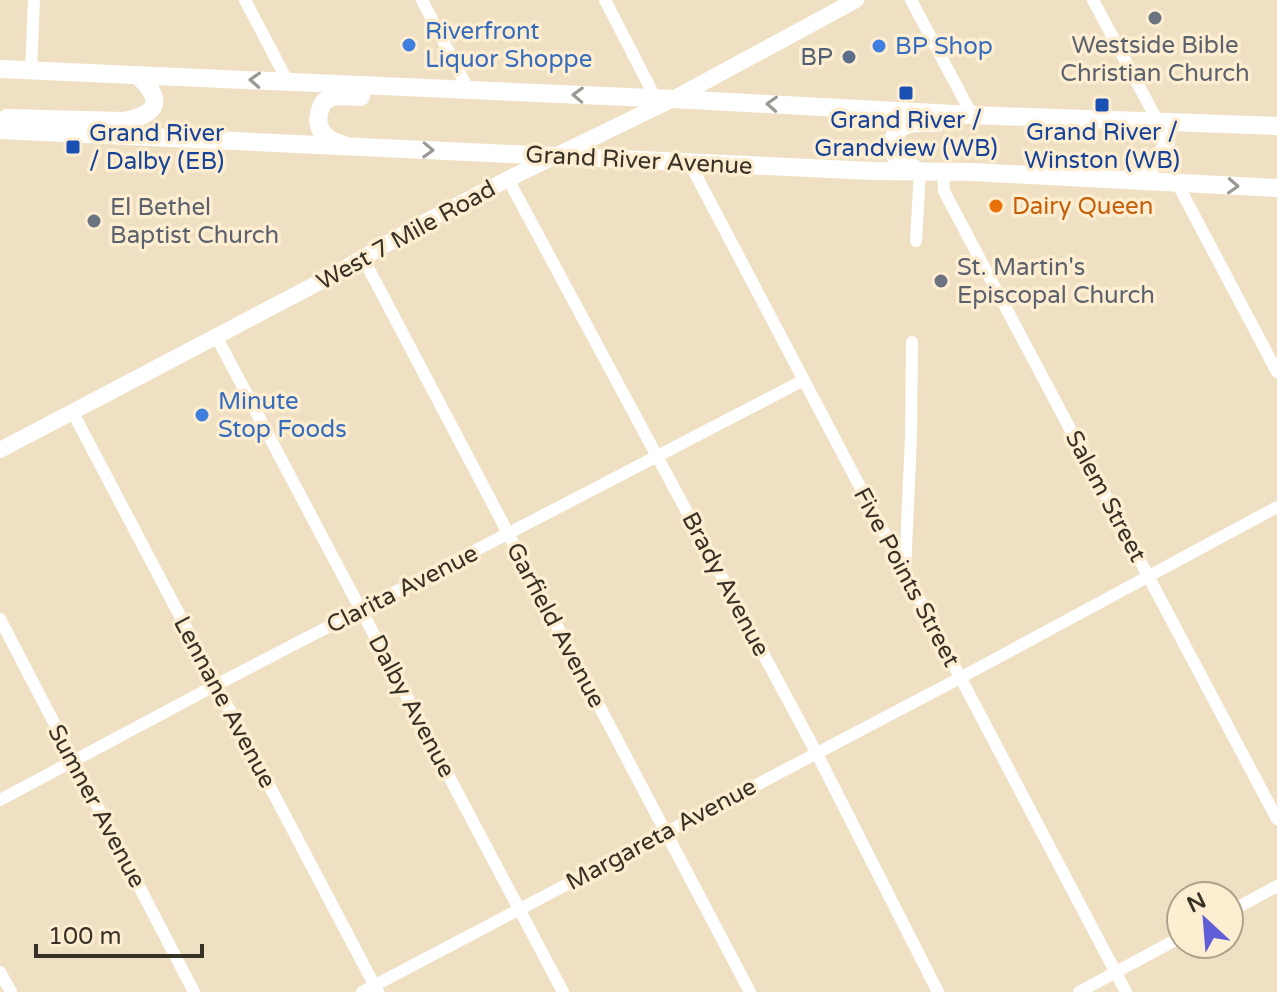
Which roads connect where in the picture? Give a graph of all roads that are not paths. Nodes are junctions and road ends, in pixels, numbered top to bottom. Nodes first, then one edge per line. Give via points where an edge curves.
1 (34, 0) edge
2 (245, 0) edge
3 (422, 0) edge
4 (605, 0) edge
5 (856, 0) edge
6 (911, 0) edge
7 (1093, 0) edge
8 (0, 69) edge
9 (31, 71) junction
10 (137, 75) junction
11 (288, 82) junction
12 (417, 88) junction
13 (469, 91) junction
14 (664, 99) junction
15 (972, 115) junction
16 (0, 118) edge
17 (1158, 122) junction
18 (1277, 126) edge
19 (0, 130) edge
20 (350, 147) junction
21 (557, 155) junction
22 (689, 162) junction
23 (920, 171) junction
24 (943, 171) junction
25 (508, 179) junction
26 (1133, 179) junction
27 (1177, 183) junction
28 (1277, 188) edge
29 (916, 241) dead end
30 (363, 258) junction
31 (216, 336) junction
32 (912, 342) dead end
33 (1277, 372) edge
34 (804, 380) junction
35 (72, 411) junction
36 (0, 450) edge
37 (659, 457) junction
38 (1277, 507) edge
39 (508, 534) junction
40 (905, 573) junction
41 (1148, 576) junction
42 (361, 611) junction
43 (0, 619) edge
44 (960, 678) junction
45 (216, 685) junction
46 (816, 752) junction
47 (73, 762) junction
48 (0, 800) edge
49 (1277, 819) edge
50 (665, 832) junction
51 (1277, 886) edge
52 (1245, 903) edge
53 (518, 908) junction
54 (1165, 946) edge
55 (0, 972) edge
56 (1116, 972) junction
57 (377, 989) edge
58 (11, 992) edge
59 (194, 992) edge
60 (362, 992) edge
61 (563, 992) edge
62 (750, 992) edge
63 (938, 992) edge
64 (1079, 992) edge
65 (1126, 992) edge

1 - 9 street
2 - 11 street
3 - 13 street
4 - 14 street
5 - 14 main road, West 7 Mile Road
6 - 15 street
7 - 17 street
8 - 9 main road
9 - 10 main road
11 -> 10 main road
10 - 16 main road via 154,95 154,105 141,118
11 - 12 main road
12 - 13 main road
12 - 20 main road via 392,99 332,97 324,102 318,122 322,132
14 -> 13 main road
15 -> 14 main road
14 - 21 main road, West 7 Mile Road
15 - 17 main road
15 - 23 main road via 954,123 913,123 896,132 895,155
17 - 18 main road
17 - 26 main road via 1167,143 1163,154
19 - 20 main road, Grand River Avenue
20 -> 21 main road, Grand River Avenue
21 - 22 main road, Grand River Avenue
21 - 25 main road, West 7 Mile Road
22 - 23 main road, Grand River Avenue
22 - 34 street, Five Points Street
23 - 24 main road, Grand River Avenue
23 - 29 street
24 - 26 main road, Grand River Avenue
24 - 41 street, Salem Street via 944,191
25 - 30 main road, West 7 Mile Road
25 - 37 street, Brady Avenue
26 - 27 main road, Grand River Avenue
27 -> 28 main road, Grand River Avenue
27 - 33 street
30 - 31 main road, West 7 Mile Road
30 - 39 street, Garfield Avenue
31 - 35 main road, West 7 Mile Road
31 - 42 street, Dalby Avenue
32 - 40 street
34 - 37 street, Clarita Avenue
34 - 40 street, Five Points Street
35 - 36 main road, West 7 Mile Road
35 - 45 street, Lennane Avenue
37 - 39 street, Clarita Avenue
37 - 46 street, Brady Avenue
38 - 41 street, Margareta Avenue
39 - 42 street, Clarita Avenue
39 - 50 street, Garfield Avenue
40 - 44 street, Five Points Street
41 - 44 street, Margareta Avenue
41 - 49 street, Salem Street
42 - 45 street, Clarita Avenue
42 - 53 street, Dalby Avenue
43 - 47 street, Sumner Avenue
44 - 46 street, Margareta Avenue
44 - 56 street, Five Points Street
45 - 47 street, Clarita Avenue
45 - 57 street, Lennane Avenue
46 - 50 street, Margareta Avenue
46 - 63 street, Brady Avenue
47 - 48 street, Clarita Avenue
47 - 59 street, Sumner Avenue
50 - 53 street, Margareta Avenue
50 - 62 street, Garfield Avenue
51 - 52 street
53 - 57 street, Margareta Avenue
53 - 61 street, Dalby Avenue
54 - 56 street
55 - 58 street
56 - 64 street
56 - 65 street, Five Points Street
57 - 60 street, Margareta Avenue

